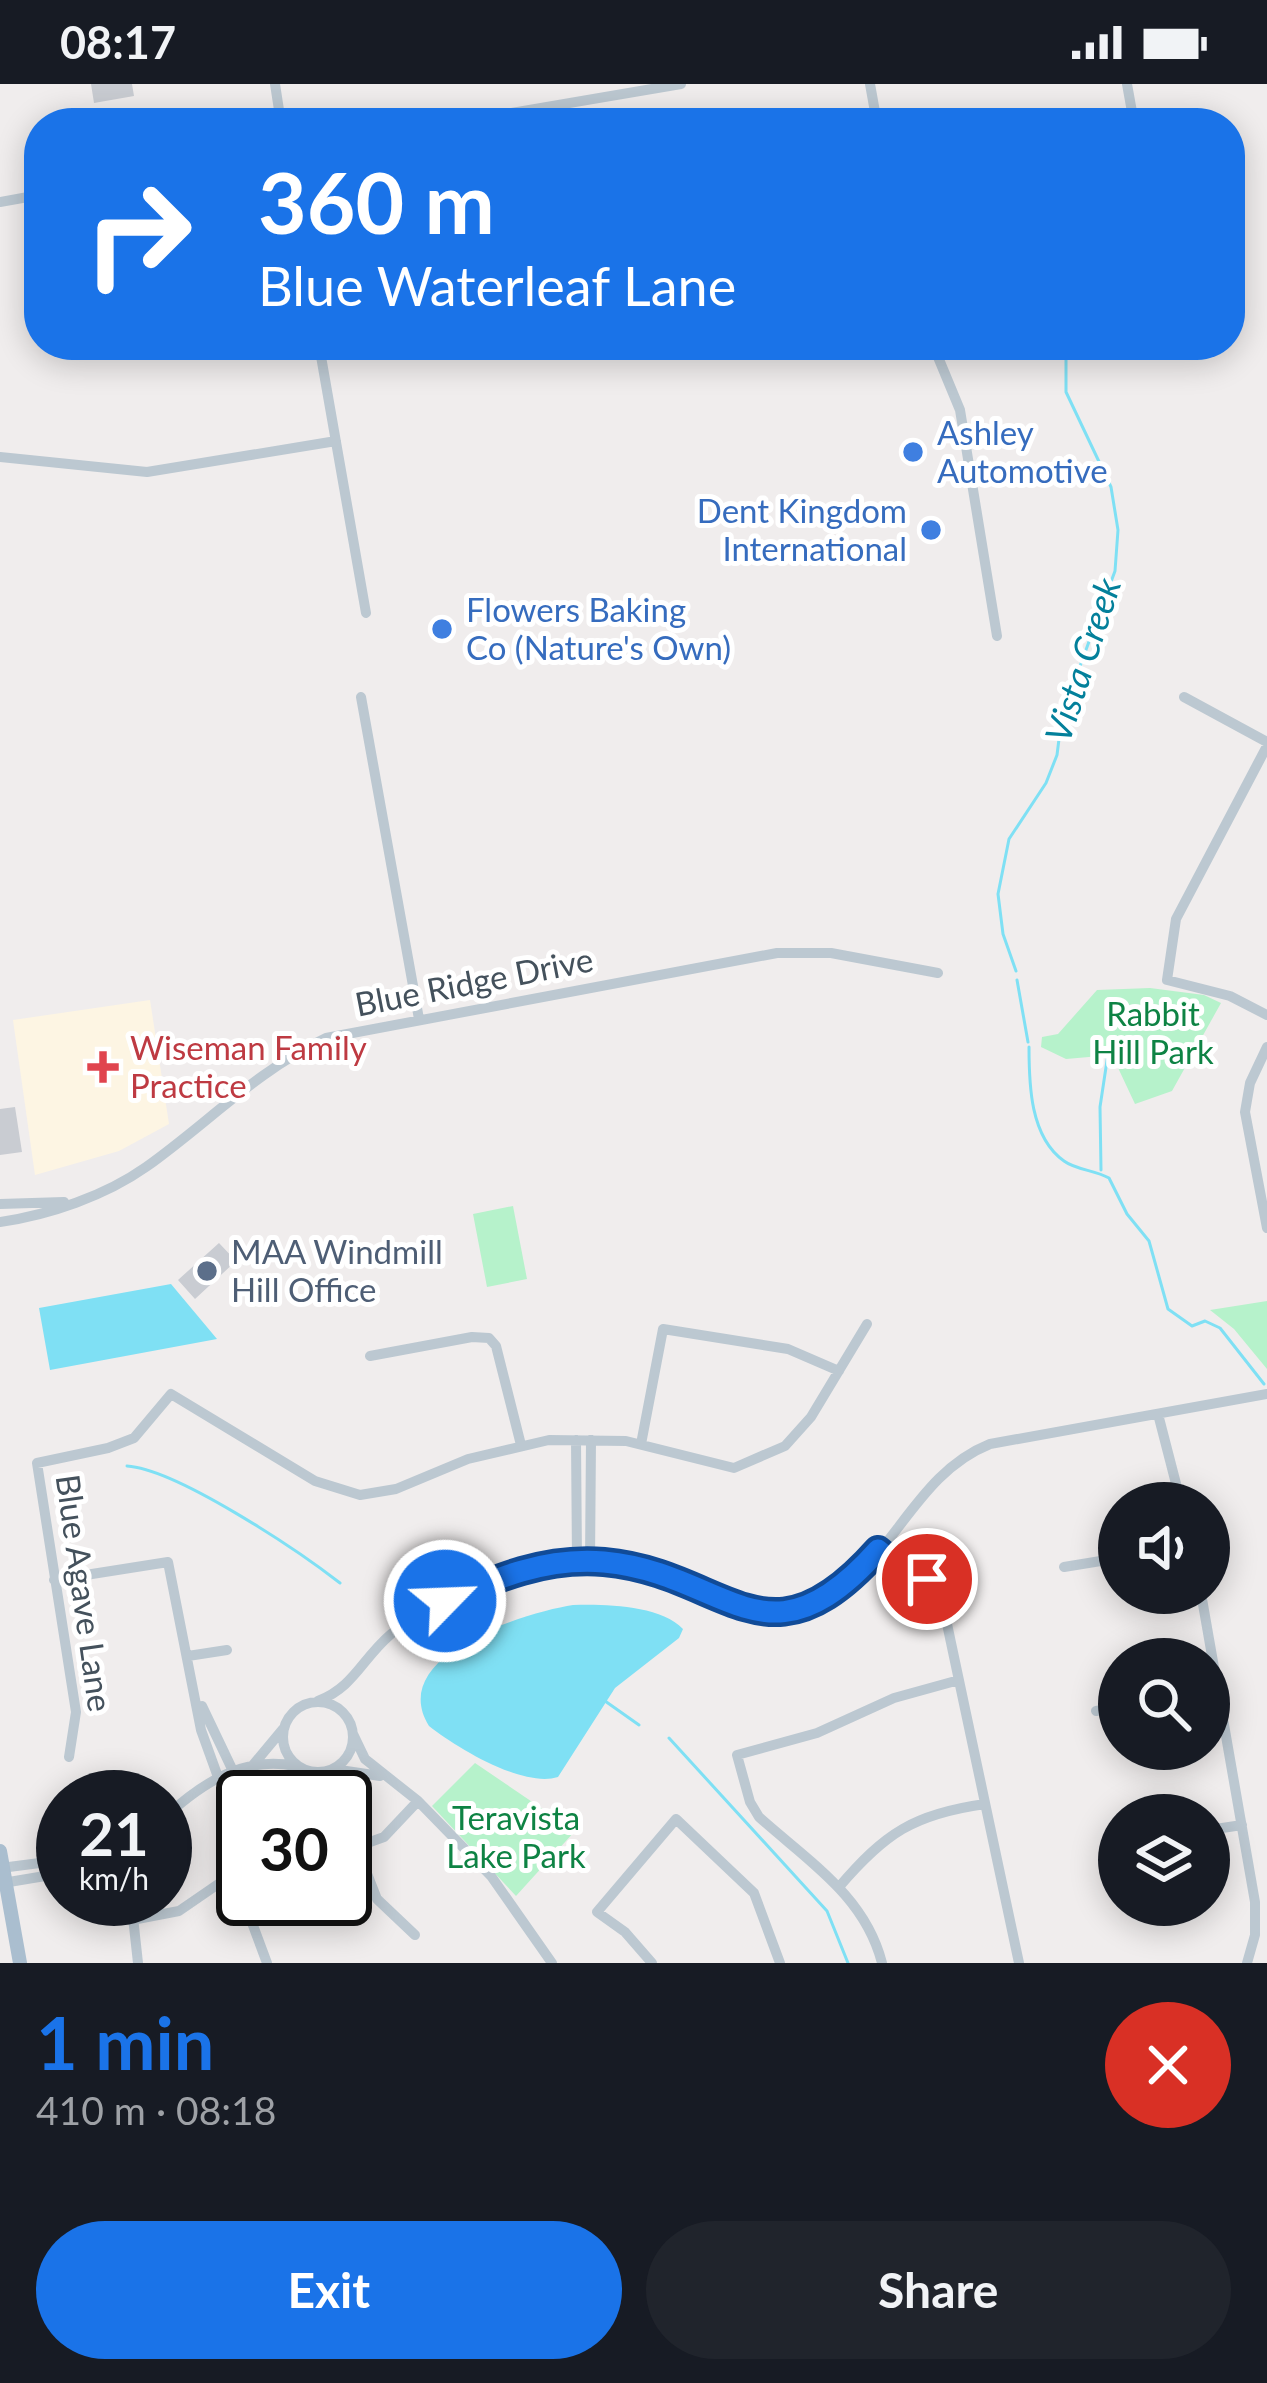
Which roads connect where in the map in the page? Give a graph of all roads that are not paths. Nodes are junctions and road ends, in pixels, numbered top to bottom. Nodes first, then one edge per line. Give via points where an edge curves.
1 (681, 84) edge
2 (540, 108) edge
3 (322, 360) edge
4 (939, 360) edge
5 (336, 440) junction
6 (0, 457) edge
7 (366, 613) dead end
8 (997, 636) dead end
9 (361, 697) dead end
10 (1184, 697) dead end
11 (1267, 744) edge
12 (938, 974) dead end
13 (1267, 1016) edge
14 (419, 1019) junction
15 (1267, 1047) edge
16 (1267, 1149) edge
17 (1252, 1151) junction
18 (68, 1202) junction
19 (0, 1204) edge
20 (0, 1222) edge
21 (1267, 1228) edge
22 (867, 1324) dead end
23 (370, 1356) dead end
24 (839, 1371) junction
25 (1267, 1394) edge
26 (1158, 1414) junction
27 (576, 1440) junction
28 (591, 1440) junction
29 (521, 1444) junction
30 (641, 1444) junction
31 (1175, 1482) edge
32 (881, 1545) junction
33 (1098, 1561) edge
34 (584, 1562) junction
35 (1064, 1567) dead end
36 (54, 1580) junction
37 (226, 1650) dead end
38 (188, 1657) junction
39 (357, 1677) junction
40 (959, 1679) junction
41 (198, 1698) junction
42 (318, 1701) junction
43 (348, 1719) junction
44 (285, 1726) junction
45 (353, 1733) junction
46 (69, 1757) dead end
47 (253, 1765) junction
48 (1230, 1768) edge
49 (306, 1769) junction
50 (330, 1769) junction
51 (233, 1770) edge
52 (236, 1770) edge
53 (216, 1771) edge
54 (216, 1779) edge
55 (388, 1780) junction
56 (192, 1797) edge
57 (418, 1801) junction
58 (985, 1804) junction
59 (1242, 1825) junction
60 (1230, 1827) edge
61 (372, 1842) edge
62 (0, 1851) edge
63 (36, 1868) edge
64 (36, 1874) edge
65 (2, 1876) edge
66 (839, 1887) junction
67 (372, 1890) edge
68 (132, 1926) edge
69 (253, 1926) edge
70 (415, 1935) dead end
71 (20, 1963) edge
72 (138, 1963) edge
73 (266, 1963) edge
74 (552, 1963) edge
75 (652, 1963) edge
76 (780, 1963) edge
77 (882, 1963) edge
78 (1019, 1963) edge
79 (1247, 1963) edge

1 - 2 street
3 - 5 street
4 - 8 street via 960,410
5 - 6 street via 147,472
5 - 7 street
9 - 14 street
10 - 11 street
11 - 13 street via 1176,919 1168,980 1230,996
12 - 14 street, Blue Ridge Drive via 831,953 777,953
14 - 18 street, Blue Ridge Drive via 326,1038 285,1058 142,1170
15 - 17 street via 1246,1097
16 - 17 street
17 - 21 street
18 - 19 street, Blue Ridge Drive
18 - 20 street, Blue Ridge Drive
22 - 24 street, Blue Agave Lane
23 - 29 street via 489,1338
24 - 30 street, Blue Agave Lane via 785,1447 749,1466
24 - 30 street via 788,1349 663,1329
25 - 26 street
26 - 31 street
26 - 32 street via 969,1452 934,1479
27 - 28 street, Blue Agave Lane
27 - 29 street, Blue Agave Lane
27 - 34 street
28 - 30 street, Blue Agave Lane
28 - 34 street
29 - 36 street, Blue Agave Lane via 379,1493 343,1493 171,1394 134,1438 37,1463
32 - 34 street via 837,1592 781,1612 743,1608 634,1567
32 - 40 street via 915,1564 943,1605
33 - 35 street
34 - 39 street via 507,1573 410,1619
36 - 38 street via 168,1562
36 - 46 street, Blue Agave Lane via 76,1712
37 - 38 street
38 - 41 street
39 - 42 street
39 - 43 street
40 - 58 street
40 - 66 street via 737,1755 759,1817
41 - 51 street
41 - 53 street
42 - 43 street
42 - 44 street via 297,1708
43 - 45 street
44 - 47 street
44 - 49 street via 289,1756
45 - 50 street via 350,1751
45 - 55 street
47 - 49 street
47 - 52 street
48 - 59 street
49 - 50 street
50 - 55 street
54 - 56 street
55 - 57 street
57 - 61 street
57 - 74 street via 490,1876
58 - 66 street via 914,1820
58 - 78 street
59 - 60 street
59 - 79 street via 1256,1920
62 - 65 main road
63 - 65 street
64 - 65 street
65 - 71 main road
66 - 77 street via 872,1932
67 - 70 street
68 - 72 street
69 - 73 street
75 - 76 street via 597,1912 676,1819 754,1893

